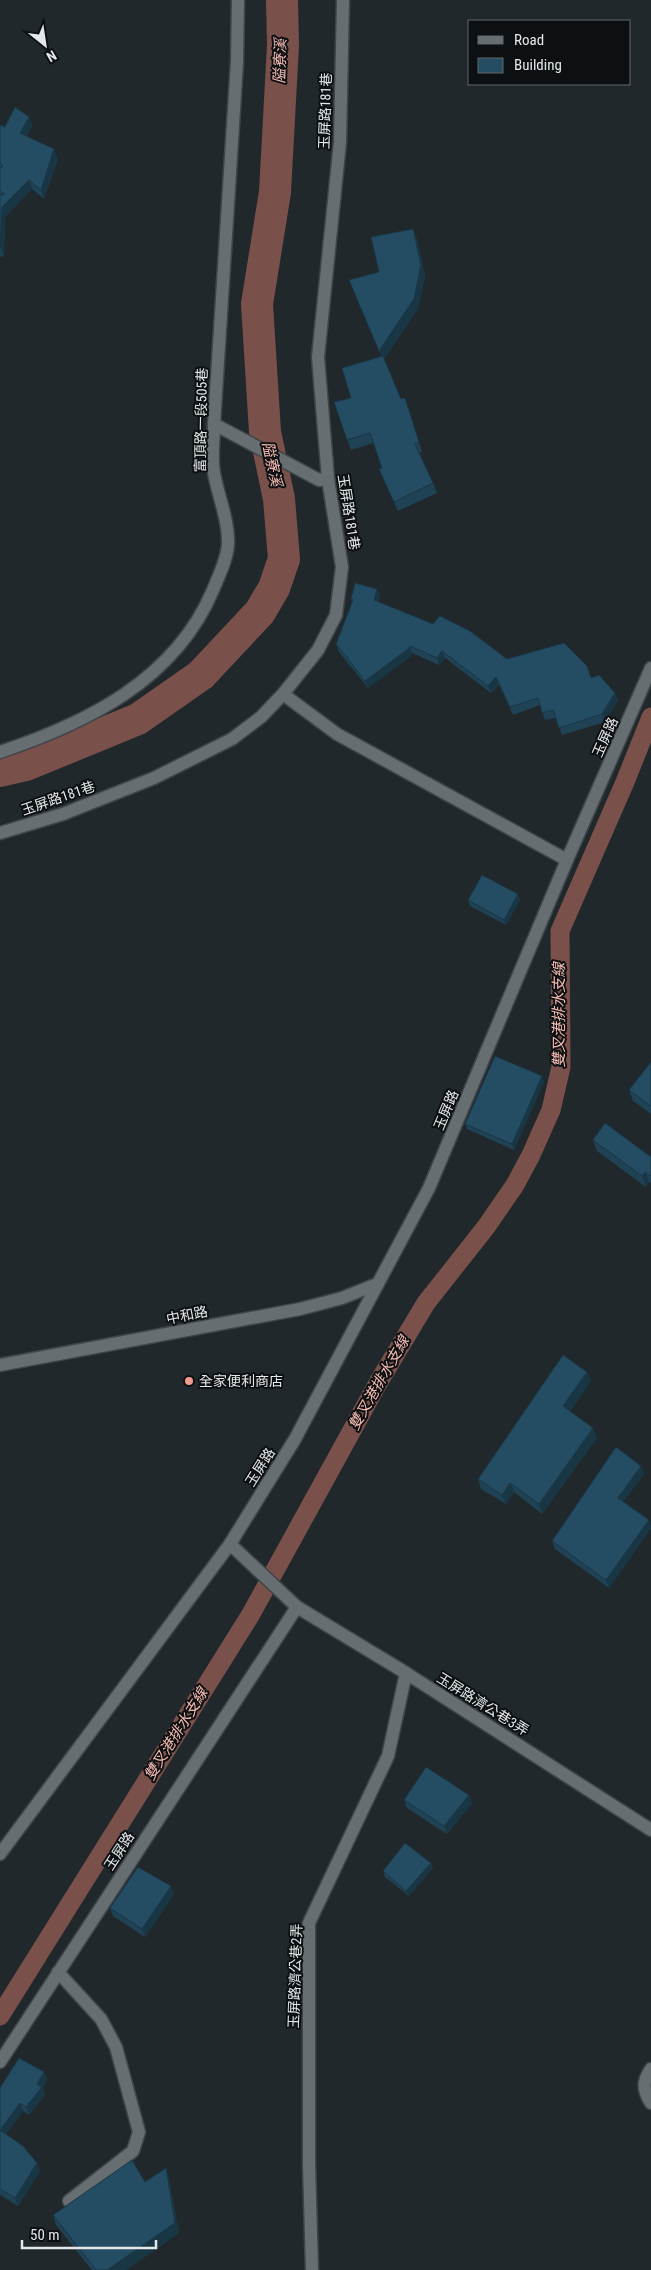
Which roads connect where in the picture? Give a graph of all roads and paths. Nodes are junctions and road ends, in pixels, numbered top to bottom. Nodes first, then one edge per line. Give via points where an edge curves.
1 (238, 0) edge
2 (343, 0) edge
3 (214, 424) junction
4 (324, 480) junction
5 (651, 668) edge
6 (283, 694) junction
7 (0, 752) edge
8 (0, 833) edge
9 (567, 860) junction
10 (377, 1284) junction
11 (0, 1365) edge
12 (230, 1544) junction
13 (297, 1607) junction
14 (406, 1673) junction
15 (651, 1830) edge
16 (0, 1854) edge
17 (58, 1972) junction
18 (0, 2062) edge
19 (651, 2069) edge
20 (648, 2098) edge
21 (69, 2201) edge
22 (312, 2270) edge

1 - 3 street, 富頂路一段505巷 via 237,62
2 - 4 street, 玉屏路181巷 via 340,142 318,357
3 - 4 street
3 - 7 street, 富頂路一段505巷 via 213,471 228,543 210,598 193,630 176,652 150,675 87,718
4 - 6 street, 玉屏路181巷 via 342,567 336,615 318,650
5 - 9 street, 玉屏路
6 - 8 street, 玉屏路181巷 via 261,717 232,739 154,778 63,814
6 - 9 street via 337,734
9 - 10 street, 玉屏路 via 429,1188
10 - 11 street, 中和路 via 342,1298 300,1309
10 - 12 street, 玉屏路 via 295,1439
12 - 13 street
12 - 16 street, 玉屏路
13 - 14 street, 玉屏路濟公巷3弄
13 - 17 street, 玉屏路
14 - 15 street, 玉屏路濟公巷3弄
14 - 22 street, 玉屏路濟公巷2弄 via 388,1756 310,1923
17 - 18 street, 玉屏路
17 - 21 street via 101,2018 116,2047 139,2132 133,2151
19 - 20 street via 644,2078 643,2087

